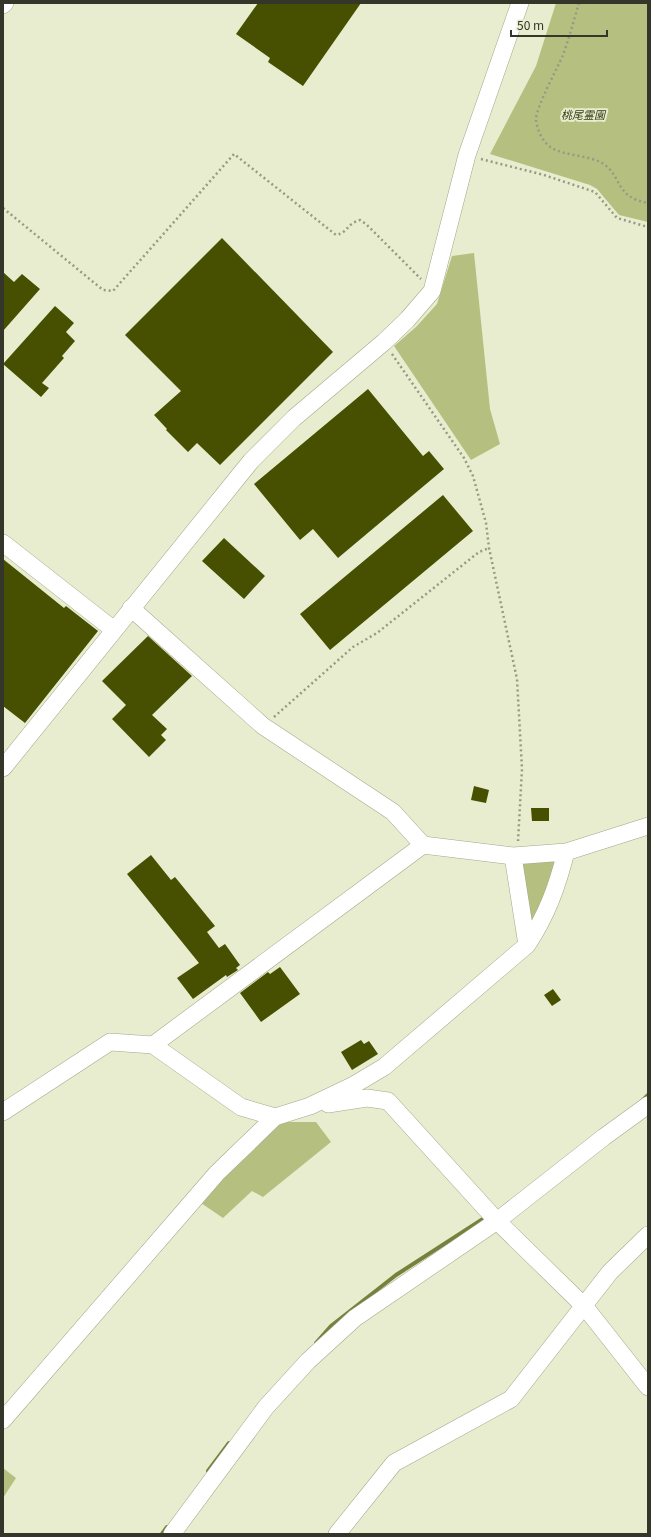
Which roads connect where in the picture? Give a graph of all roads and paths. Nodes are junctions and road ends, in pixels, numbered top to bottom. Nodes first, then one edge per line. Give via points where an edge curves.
1 (520, 3) edge
2 (579, 3) edge
3 (467, 155) junction
4 (648, 203) edge
5 (3, 208) edge
6 (648, 227) edge
7 (432, 290) junction
8 (384, 342) junction
9 (3, 543) edge
10 (488, 548) junction
11 (131, 608) junction
12 (114, 630) junction
13 (263, 726) junction
14 (3, 768) edge
15 (648, 826) edge
16 (423, 845) junction
17 (566, 852) junction
18 (516, 856) junction
19 (527, 945) junction
20 (153, 1045) junction
21 (648, 1105) edge
22 (310, 1106) junction
23 (3, 1112) edge
24 (275, 1117) junction
25 (497, 1221) junction
26 (648, 1235) edge
27 (585, 1306) junction
28 (648, 1387) edge
29 (3, 1420) edge
30 (172, 1534) edge
31 (337, 1534) edge

1 - 3 street
2 - 4 path via 563,56 536,118 539,131 552,148 600,162 608,167 622,190 638,201
3 - 6 path via 544,174 595,192 617,218
3 - 7 street
5 - 7 path via 103,290 113,291 234,154 336,235 343,233 352,222 360,220 366,224
7 - 8 street
8 - 10 path via 464,458 475,483 486,523
8 - 11 street via 294,418 251,461
9 - 12 street
10 - 13 path via 479,552 377,633 353,647
10 - 18 path via 517,679 522,769
11 - 12 street
11 - 13 street
12 - 14 street
13 - 16 street via 393,812
15 - 17 street
16 - 18 street
16 - 20 street
17 - 18 street
17 - 19 street via 558,884 540,926
18 - 19 street
19 - 22 street via 384,1067
20 - 23 street via 110,1042
20 - 24 street via 241,1107
21 - 25 street
22 - 24 street
22 - 25 street via 367,1098 388,1102
24 - 29 street via 217,1173
25 - 27 street
25 - 30 street via 355,1318 308,1361 266,1407
26 - 27 street via 610,1272
27 - 28 street
27 - 31 street via 511,1400 394,1463

